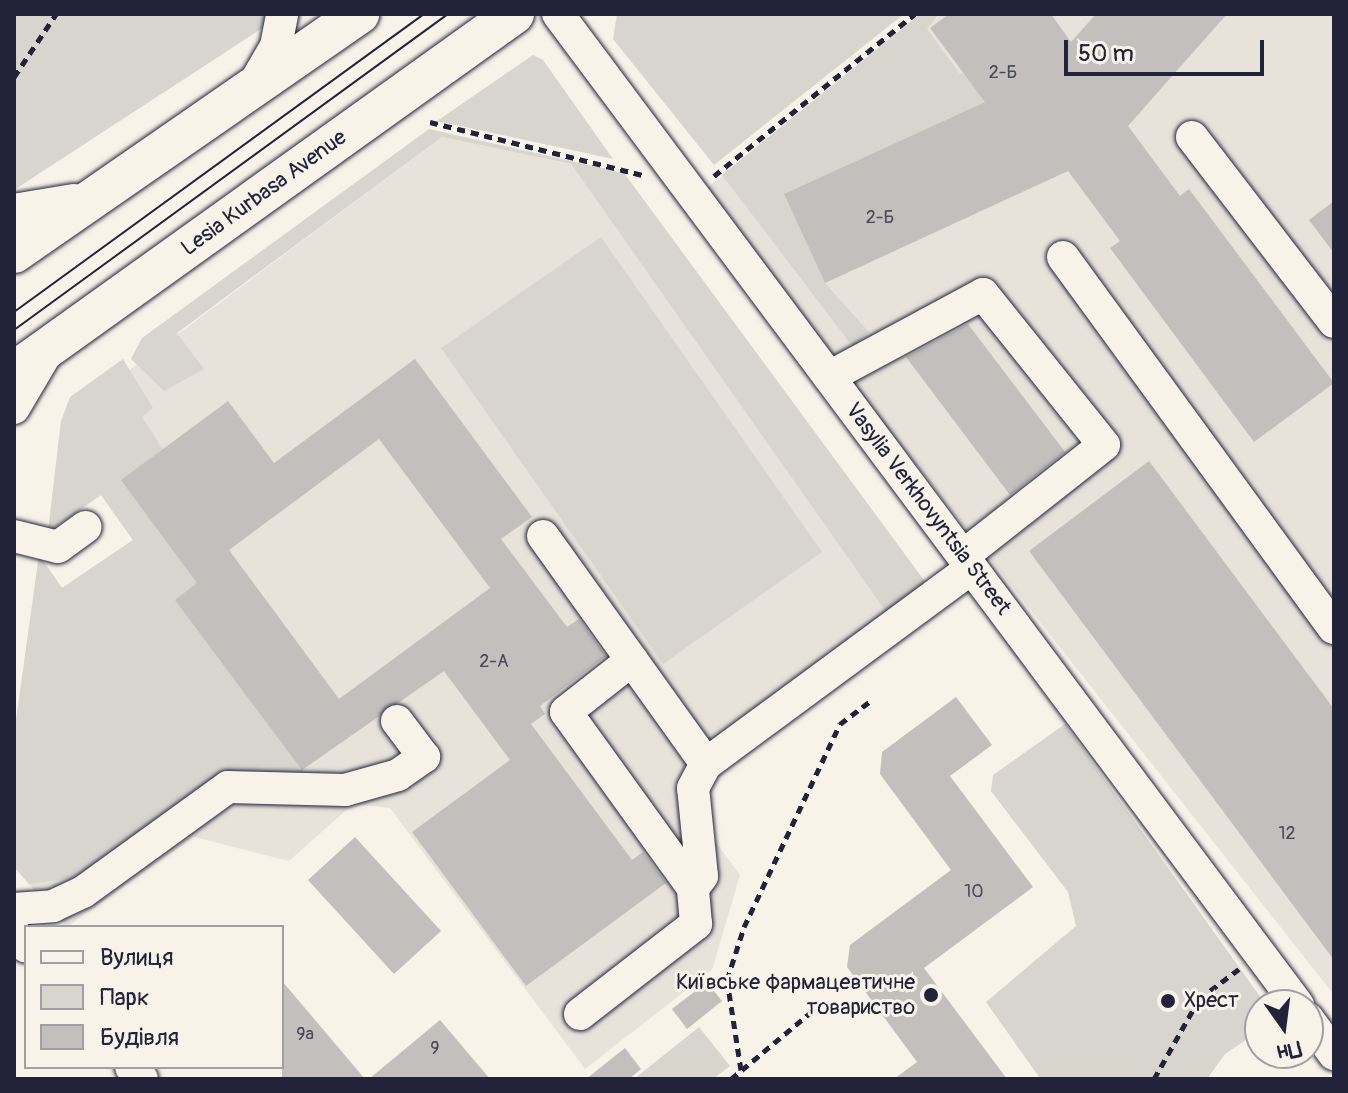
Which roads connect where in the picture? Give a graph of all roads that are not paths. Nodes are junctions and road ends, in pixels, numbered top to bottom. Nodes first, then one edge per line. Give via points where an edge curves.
1 (282, 14) edge
2 (359, 14) edge
3 (514, 14) edge
4 (558, 14) edge
5 (248, 95) junction
6 (1192, 137) dead end
7 (90, 201) junction
8 (14, 214) edge
9 (14, 253) edge
10 (1063, 257) dead end
11 (1334, 322) edge
12 (51, 345) junction
13 (14, 372) edge
14 (829, 377) junction
15 (14, 408) edge
16 (86, 527) dead end
17 (14, 536) edge
18 (543, 536) dead end
19 (967, 562) junction
20 (1334, 628) edge
21 (632, 660) junction
22 (397, 721) dead end
23 (706, 764) junction
24 (693, 888) junction
25 (14, 909) edge
26 (1286, 989) edge
27 (580, 1014) dead end

1 - 5 street via 276,46
2 - 5 main road
3 - 12 main road, Lesia Kurbasa Avenue
4 - 14 street, Vasylia Verkhovyntsia Street
5 - 7 main road
6 - 11 street
7 - 8 main road
7 - 9 main road
10 - 20 street
12 - 13 main road, Lesia Kurbasa Avenue
12 - 15 street
14 - 19 street, Vasylia Verkhovyntsia Street
14 - 19 street via 983,294 1104,445
16 - 17 street via 58,547
18 - 21 street
19 - 23 street
19 - 26 street, Vasylia Verkhovyntsia Street
21 - 23 street
21 - 24 street via 566,712
22 - 25 street via 424,757 398,775 345,790 228,787 83,892 53,906
23 - 24 street via 693,788 702,876
24 - 27 street via 696,924

